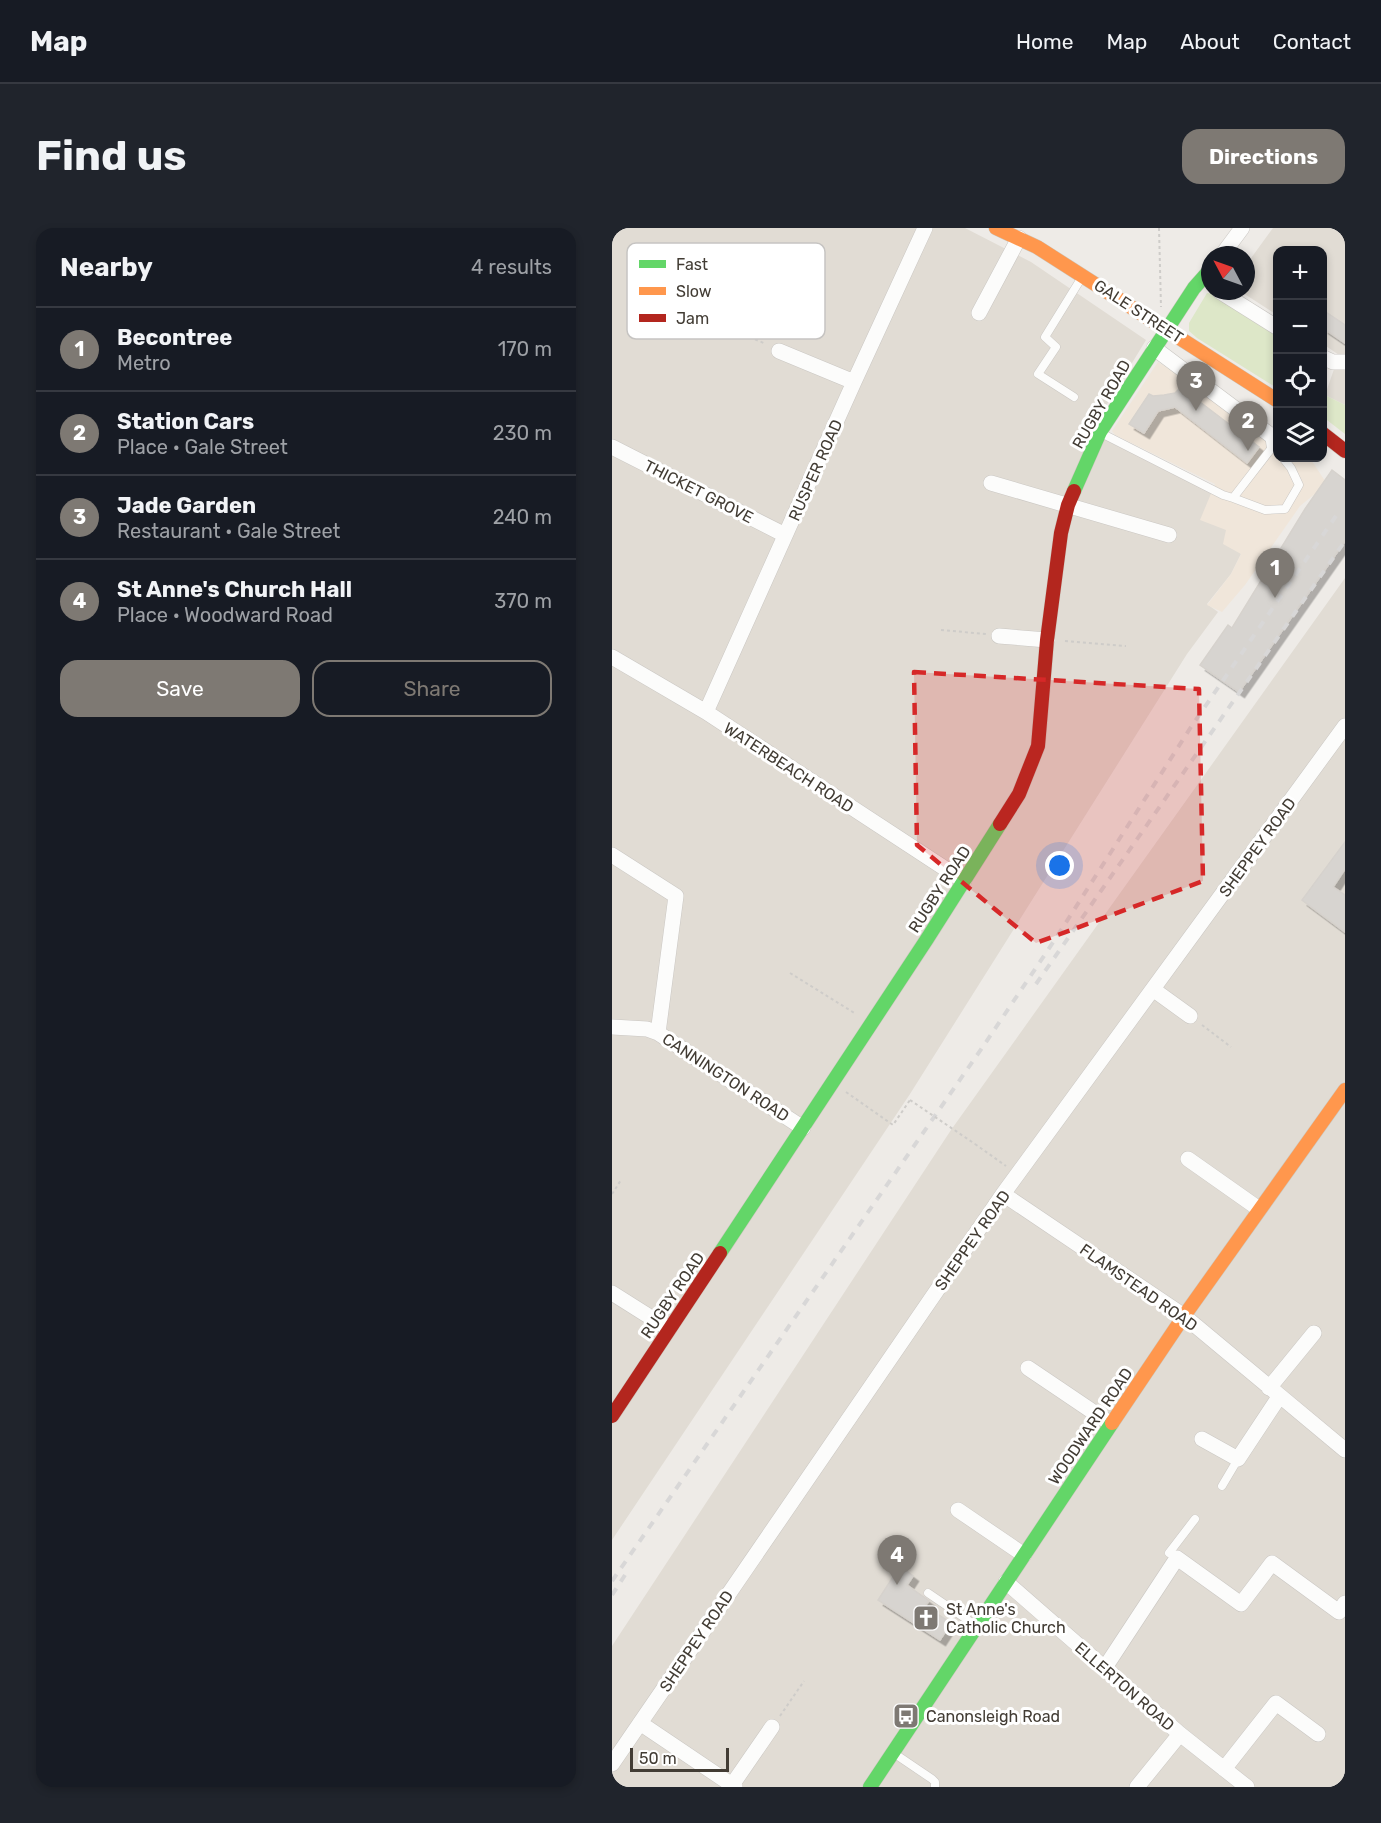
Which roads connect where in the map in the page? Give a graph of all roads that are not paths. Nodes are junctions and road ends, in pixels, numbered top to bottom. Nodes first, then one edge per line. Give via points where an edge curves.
1 (925, 228) edge
2 (996, 228) edge
3 (1242, 228) edge
4 (1019, 238) junction
5 (1229, 246) edge
6 (1083, 276) junction
7 (1201, 284) edge
8 (1233, 300) edge
9 (979, 313) dead end
10 (1273, 325) edge
11 (1167, 329) junction
12 (1154, 348) junction
13 (779, 351) road end
14 (1327, 359) edge
15 (1345, 362) edge
16 (854, 382) junction
17 (1074, 398) dead end
18 (1273, 398) edge
19 (1100, 432) junction
20 (1327, 436) edge
21 (1273, 437) edge
22 (612, 447) edge
23 (1344, 451) edge
24 (1273, 456) edge
25 (1286, 462) edge
26 (991, 483) dead end
27 (1233, 498) junction
28 (1068, 505) junction
29 (785, 535) junction
30 (1169, 535) dead end
31 (999, 636) road end
32 (1047, 640) junction
33 (612, 657) edge
34 (706, 712) junction
35 (1345, 726) edge
36 (612, 855) edge
37 (964, 881) junction
38 (1154, 990) junction
39 (1190, 1016) road end
40 (612, 1028) edge
41 (658, 1033) junction
42 (1345, 1090) edge
43 (803, 1128) junction
44 (1188, 1159) dead end
45 (1004, 1194) junction
46 (1259, 1209) junction
47 (612, 1293) edge
48 (1184, 1316) junction
49 (669, 1329) junction
50 (1314, 1333) dead end
51 (1028, 1368) dead end
52 (1274, 1393) junction
53 (612, 1416) edge
54 (1111, 1424) junction
55 (1202, 1439) dead end
56 (1345, 1450) edge
57 (1238, 1459) junction
58 (1222, 1486) dead end
59 (958, 1510) dead end
60 (1195, 1519) dead end
61 (1171, 1554) junction
62 (1024, 1555) junction
63 (1006, 1582) junction
64 (928, 1593) dead end
65 (1343, 1610) edge
66 (976, 1626) junction
67 (1104, 1669) junction
68 (640, 1723) junction
69 (772, 1727) road end
70 (1180, 1734) junction
71 (1318, 1734) dead end
72 (893, 1753) junction
73 (612, 1764) edge
74 (1224, 1769) junction
75 (733, 1786) edge
76 (870, 1787) edge
77 (935, 1787) edge
78 (1137, 1787) edge
79 (1247, 1787) edge

1 - 16 street, RUSPER ROAD
2 - 4 street, GALE STREET
3 - 5 street
4 - 6 street, GALE STREET
4 - 9 street
6 - 11 street, GALE STREET
6 - 17 lane via 1045,337 1056,347 1038,374
7 - 11 street, RUGBY ROAD
8 - 10 street
11 - 12 street, RUGBY ROAD
11 - 18 street, GALE STREET
12 - 19 street, RUGBY ROAD
12 - 21 street, GALE STREET
13 - 16 street
14 - 15 street
16 - 29 street, RUSPER ROAD
19 - 27 lane
19 - 28 street, RUGBY ROAD
20 - 23 street
22 - 29 street, THICKET GROVE
24 - 27 lane
25 - 27 lane via 1299,485 1285,509 1265,510
26 - 28 street
28 - 30 street
28 - 32 street, RUGBY ROAD
29 - 34 street, RUSPER ROAD
31 - 32 street
32 - 37 street, RUGBY ROAD via 1038,746 1019,794
33 - 34 street, WATERBEACH ROAD
34 - 37 street, WATERBEACH ROAD
35 - 38 street, SHEPPEY ROAD
36 - 41 street via 676,896
37 - 43 street, RUGBY ROAD
38 - 39 street
38 - 45 street, SHEPPEY ROAD
40 - 41 street, CANNINGTON ROAD
41 - 43 street, CANNINGTON ROAD
42 - 46 street, WOODWARD ROAD
43 - 49 street, RUGBY ROAD
44 - 46 street
45 - 48 street, FLAMSTEAD ROAD
45 - 68 street, SHEPPEY ROAD
46 - 48 street, WOODWARD ROAD
47 - 49 street
48 - 52 street, FLAMSTEAD ROAD
48 - 54 street, WOODWARD ROAD
49 - 53 street, RUGBY ROAD
50 - 52 street
51 - 54 street
52 - 56 street, FLAMSTEAD ROAD
52 - 57 street
54 - 62 street, WOODWARD ROAD
55 - 57 street
57 - 58 lane
59 - 62 street
60 - 61 lane
61 - 65 street via 1241,1604 1272,1563
61 - 67 street
62 - 63 street, WOODWARD ROAD
63 - 66 street, WOODWARD ROAD
63 - 67 street, ELLERTON ROAD
64 - 66 lane
66 - 72 street, WOODWARD ROAD
67 - 70 street, ELLERTON ROAD
68 - 73 street, SHEPPEY ROAD
68 - 75 street
69 - 75 street
70 - 74 street, ELLERTON ROAD
70 - 78 street
71 - 74 street via 1276,1703
72 - 76 street, WOODWARD ROAD
72 - 77 lane via 932,1779
74 - 79 street, ELLERTON ROAD

